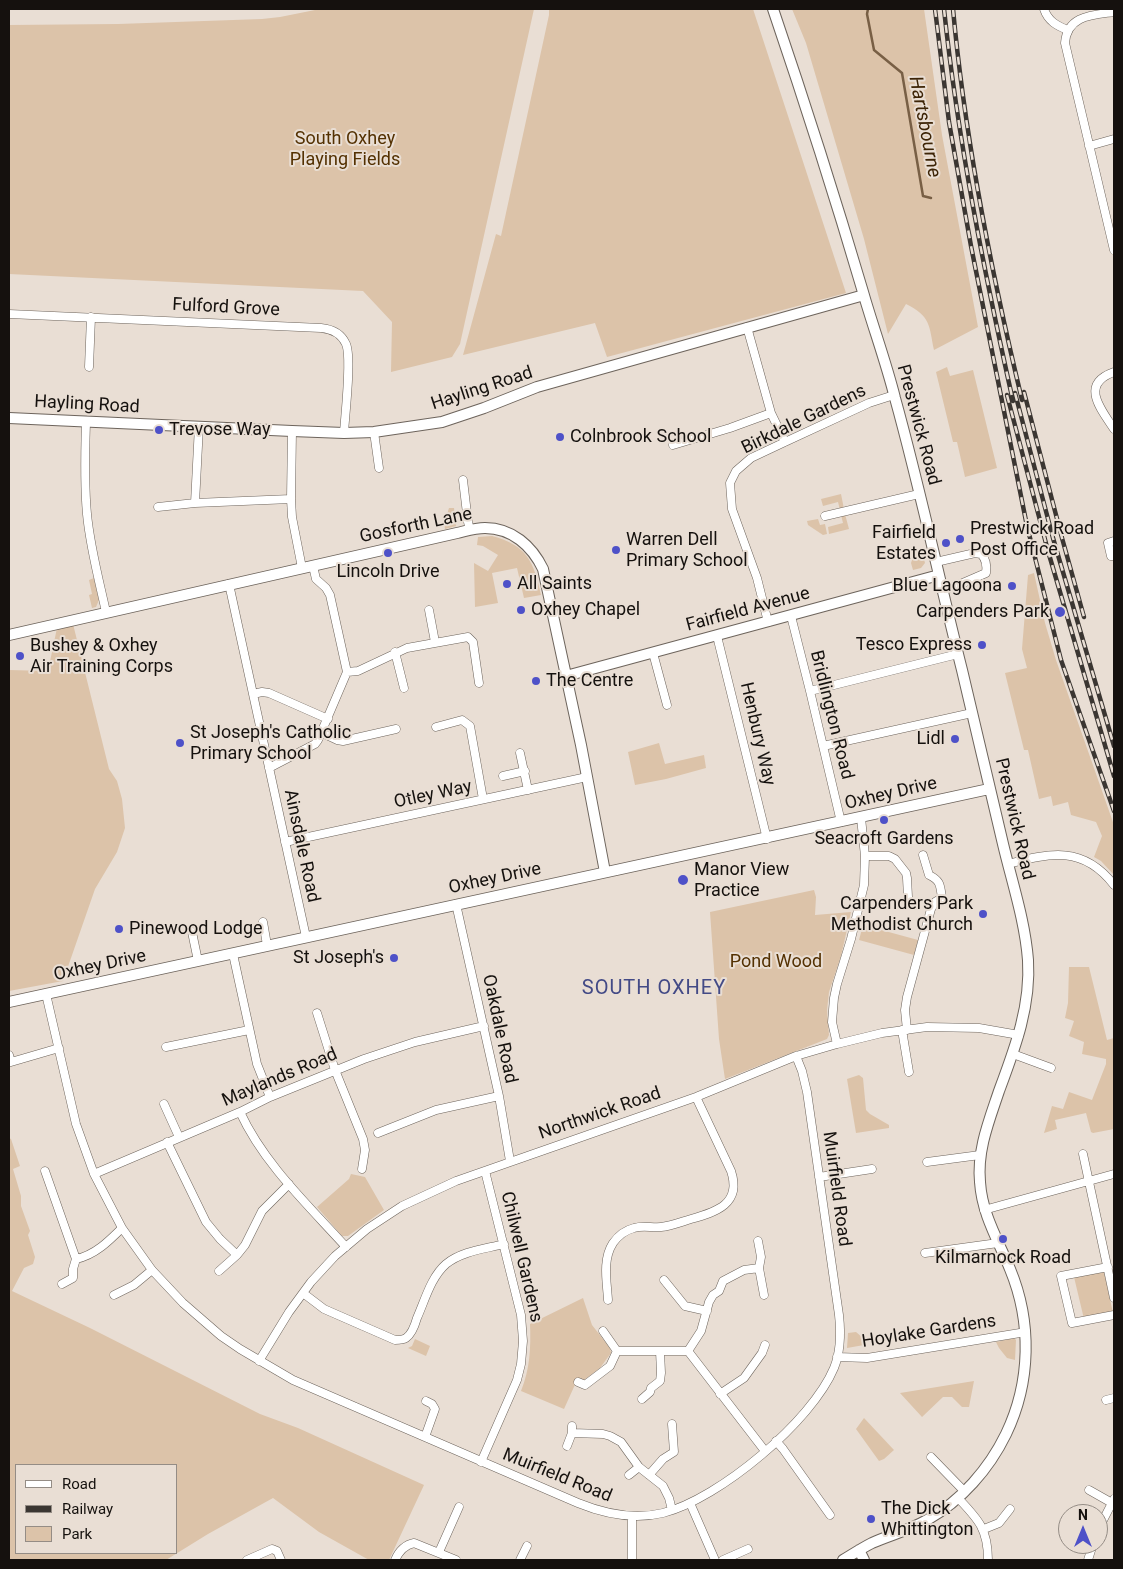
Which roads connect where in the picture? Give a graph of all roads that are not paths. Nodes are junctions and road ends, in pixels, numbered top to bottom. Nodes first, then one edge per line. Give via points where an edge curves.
1 (774, 9) edge
2 (1044, 9) edge
3 (1114, 12) edge
4 (1068, 30) junction
5 (1114, 139) edge
6 (1089, 146) junction
7 (1114, 250) edge
8 (864, 295) junction
9 (9, 314) edge
10 (91, 318) junction
11 (747, 328) junction
12 (89, 367) dead end
13 (1114, 372) edge
14 (894, 395) junction
15 (772, 413) junction
16 (9, 418) edge
17 (86, 422) junction
18 (199, 426) junction
19 (1114, 429) edge
20 (292, 431) junction
21 (374, 432) junction
22 (344, 433) junction
23 (785, 442) junction
24 (673, 445) dead end
25 (379, 468) dead end
26 (463, 480) dead end
27 (919, 494) junction
28 (291, 499) junction
29 (195, 503) junction
30 (158, 507) dead end
31 (825, 516) dead end
32 (470, 530) junction
33 (1114, 541) edge
34 (1114, 556) edge
35 (936, 562) junction
36 (313, 566) junction
37 (302, 568) junction
38 (939, 575) junction
39 (229, 584) junction
40 (943, 590) junction
41 (429, 610) dead end
42 (106, 612) junction
43 (791, 616) junction
44 (768, 622) junction
45 (9, 635) edge
46 (717, 636) junction
47 (435, 642) junction
48 (395, 652) junction
49 (652, 653) junction
50 (958, 654) junction
51 (347, 672) junction
52 (566, 676) junction
53 (479, 683) dead end
54 (404, 688) dead end
55 (810, 691) junction
56 (253, 694) junction
57 (667, 705) dead end
58 (972, 713) junction
59 (328, 719) junction
60 (436, 727) dead end
61 (396, 729) dead end
62 (322, 732) junction
63 (824, 746) junction
64 (520, 753) dead end
65 (269, 768) junction
66 (525, 771) junction
67 (504, 776) dead end
68 (587, 777) junction
69 (989, 789) junction
70 (528, 790) junction
71 (483, 799) junction
72 (861, 818) junction
73 (841, 822) junction
74 (766, 838) junction
75 (285, 842) junction
76 (923, 855) dead end
77 (865, 856) junction
78 (1008, 864) junction
79 (605, 872) junction
80 (1114, 885) edge
81 (908, 897) dead end
82 (456, 904) junction
83 (263, 922) dead end
84 (192, 932) dead end
85 (306, 937) junction
86 (267, 945) junction
87 (233, 954) junction
88 (198, 962) junction
89 (46, 994) junction
90 (9, 1002) edge
91 (317, 1013) dead end
92 (484, 1026) junction
93 (249, 1030) junction
94 (905, 1030) junction
95 (1019, 1035) junction
96 (837, 1044) junction
97 (166, 1047) dead end
98 (59, 1048) junction
99 (9, 1054) edge
100 (1013, 1054) junction
101 (796, 1056) junction
102 (1051, 1068) dead end
103 (335, 1070) junction
104 (908, 1072) dead end
105 (499, 1096) junction
106 (270, 1097) junction
107 (696, 1097) junction
108 (164, 1104) dead end
109 (240, 1112) junction
110 (378, 1133) dead end
111 (179, 1137) junction
112 (167, 1142) junction
113 (1083, 1154) dead end
114 (980, 1155) junction
115 (510, 1161) junction
116 (927, 1162) dead end
117 (362, 1169) dead end
118 (872, 1169) dead end
119 (486, 1170) junction
120 (45, 1171) dead end
121 (94, 1174) junction
122 (1114, 1174) edge
123 (819, 1177) junction
124 (1088, 1182) junction
125 (289, 1184) junction
126 (984, 1210) junction
127 (122, 1228) junction
128 (758, 1241) dead end
129 (998, 1243) junction
130 (504, 1244) junction
131 (346, 1247) junction
132 (925, 1253) dead end
133 (237, 1255) junction
134 (76, 1258) junction
135 (1108, 1267) junction
136 (759, 1268) junction
137 (152, 1270) junction
138 (219, 1271) dead end
139 (664, 1280) dead end
140 (62, 1284) dead end
141 (303, 1293) junction
142 (114, 1295) dead end
143 (764, 1296) dead end
144 (1114, 1298) edge
145 (608, 1300) dead end
146 (706, 1311) junction
147 (1114, 1314) edge
148 (603, 1331) dead end
149 (1026, 1332) junction
150 (765, 1346) dead end
151 (617, 1350) junction
152 (660, 1351) junction
153 (688, 1351) junction
154 (837, 1356) junction
155 (259, 1361) junction
156 (578, 1382) dead end
157 (720, 1394) junction
158 (642, 1399) dead end
159 (426, 1401) dead end
160 (672, 1424) dead end
161 (425, 1437) junction
162 (776, 1442) junction
163 (566, 1446) dead end
164 (765, 1452) junction
165 (931, 1456) dead end
166 (482, 1462) junction
167 (639, 1467) junction
168 (629, 1475) dead end
169 (649, 1475) junction
170 (1089, 1490) dead end
171 (962, 1495) junction
172 (1113, 1501) edge
173 (690, 1503) junction
174 (459, 1506) dead end
175 (1010, 1509) dead end
176 (672, 1510) junction
177 (830, 1515) dead end
178 (632, 1516) junction
179 (984, 1529) junction
180 (527, 1546) dead end
181 (748, 1549) dead end
182 (859, 1550) junction
183 (439, 1552) junction
184 (247, 1560) edge
185 (281, 1560) edge
186 (394, 1560) edge
187 (456, 1560) edge
188 (520, 1560) edge
189 (632, 1560) edge
190 (715, 1560) edge
191 (723, 1560) edge
192 (843, 1560) edge
193 (864, 1560) edge
194 (988, 1560) edge

1 - 8 street, Prestwick Road
2 - 4 street via 1050,20
3 - 4 street via 1085,16
4 - 6 street via 1065,43
5 - 6 street
6 - 7 street
8 - 11 street, Hayling Road
8 - 14 street, Prestwick Road
9 - 10 street, Fulford Grove
10 - 12 street
10 - 22 street, Fulford Grove via 332,330 343,339 348,352
11 - 15 street
11 - 21 street, Hayling Road via 532,389 442,422
13 - 19 street via 1101,378 1095,392
14 - 23 street, Birkdale Gardens
14 - 27 street, Prestwick Road
15 - 23 street
15 - 24 street
16 - 17 street, Hayling Road
17 - 18 street, Hayling Road
17 - 42 street via 86,514
18 - 20 street, Hayling Road
18 - 29 street
20 - 22 street, Hayling Road
20 - 28 street
21 - 22 street, Hayling Road
21 - 25 street
23 - 44 street, Birkdale Gardens via 751,458 736,471 730,483 732,509 757,578
26 - 32 street
27 - 31 street
27 - 35 street, Prestwick Road
28 - 29 street
28 - 37 street
29 - 30 street
32 - 36 street, Gosforth Lane
32 - 52 street, Gosforth Lane via 503,531 523,542 536,556 544,575
33 - 34 street via 1108,543 1111,556
35 - 38 street, Prestwick Road
35 - 40 street via 975,553 981,554 985,560 986,573
36 - 37 street, Gosforth Lane
36 - 51 street via 316,579 330,595
37 - 39 street, Gosforth Lane
38 - 40 street, Prestwick Road
38 - 43 street, Fairfield Avenue
39 - 42 street, Gosforth Lane
39 - 56 street, Ainsdale Road
40 - 50 street, Prestwick Road
41 - 47 street
42 - 45 street, Gosforth Lane
43 - 44 street, Fairfield Avenue
43 - 55 street, Bridlington Road
44 - 46 street, Fairfield Avenue
46 - 49 street, Fairfield Avenue
46 - 74 street, Henbury Way
47 - 48 street
47 - 53 street via 468,637
48 - 51 street via 358,671
48 - 54 street
49 - 52 street, Fairfield Avenue
49 - 57 street
50 - 55 street
50 - 58 street, Prestwick Road
51 - 59 street
52 - 68 street, Gosforth Lane
55 - 63 street, Bridlington Road
56 - 59 street via 268,693
56 - 65 street, Ainsdale Road
58 - 63 street
58 - 69 street, Prestwick Road
59 - 62 street
60 - 71 street via 462,720 470,726
61 - 62 street via 343,741
62 - 65 street via 315,744
63 - 73 street, Bridlington Road
64 - 66 street
65 - 75 street, Ainsdale Road
66 - 67 street
66 - 70 street
68 - 70 street, Otley Way
68 - 79 street, Gosforth Lane
69 - 72 street, Oxhey Drive
69 - 78 street, Prestwick Road
70 - 71 street, Otley Way
71 - 75 street, Otley Way
72 - 73 street, Oxhey Drive
72 - 77 street
73 - 74 street, Oxhey Drive
74 - 79 street, Oxhey Drive
75 - 85 street, Ainsdale Road
76 - 94 street via 929,875 940,883 942,898 931,909 907,997
77 - 81 street via 895,859 906,873
77 - 96 street via 862,896 834,998 832,1022
78 - 80 street via 1050,854 1065,854 1090,863 1108,876
78 - 95 street, Prestwick Road via 1028,964 1026,1004
79 - 82 street, Oxhey Drive
82 - 85 street, Oxhey Drive
82 - 92 street, Oakdale Road
83 - 86 street
84 - 88 street
85 - 86 street, Oxhey Drive
86 - 87 street, Oxhey Drive
87 - 88 street, Oxhey Drive
87 - 93 street
88 - 89 street, Oxhey Drive
89 - 90 street, Oxhey Drive
89 - 98 street, Muirfield Road
91 - 103 street
92 - 103 street, Maylands Road via 415,1042
92 - 105 street, Oakdale Road
93 - 97 street
93 - 106 street via 257,1064
94 - 95 street, Northwick Road via 966,1027
94 - 96 street, Northwick Road
94 - 104 street
95 - 100 street, Prestwick Road
96 - 101 street, Northwick Road
98 - 99 street via 11,1062
98 - 121 street, Muirfield Road via 76,1124
100 - 102 street
100 - 114 street, Prestwick Road
101 - 107 street, Northwick Road
101 - 123 street, Muirfield Road via 807,1092
103 - 106 street, Maylands Road
103 - 117 street via 363,1139
105 - 110 street via 436,1110
105 - 115 street, Oakdale Road
106 - 109 street, Maylands Road
107 - 115 street, Northwick Road
107 - 145 street via 731,1171 734,1184 731,1196 724,1206 712,1213 668,1226 636,1227 622,1234 613,1243 606,1259
108 - 111 street
109 - 111 street, Maylands Road
109 - 125 street via 255,1141
111 - 112 street, Maylands Road
112 - 121 street, Maylands Road
112 - 133 street via 206,1222
113 - 124 street
114 - 116 street
114 - 126 street, Prestwick Road via 979,1178
115 - 119 street, Northwick Road
118 - 123 street
119 - 130 street, Chilwell Gardens
119 - 131 street, Northwick Road via 456,1180 402,1206
120 - 134 street
121 - 127 street, Muirfield Road
122 - 124 street
123 - 154 street, Muirfield Road via 841,1326
124 - 126 street
124 - 135 street
125 - 131 street
125 - 133 street via 262,1211
126 - 129 street, Prestwick Road
127 - 134 street via 103,1246
127 - 137 street, Muirfield Road
128 - 136 street
129 - 132 street
129 - 149 street, Prestwick Road via 1018,1290
130 - 141 street via 461,1255 441,1269 413,1330 402,1340 394,1340 324,1309
130 - 166 street, Chilwell Gardens via 521,1315 522,1353 517,1380
131 - 141 street, Northwick Road
133 - 138 street
134 - 140 street via 73,1278
135 - 144 street
135 - 147 street via 1061,1276 1072,1323
136 - 143 street
136 - 146 street via 744,1270 723,1281
137 - 142 street via 134,1285
137 - 155 street, Muirfield Road via 221,1336
139 - 146 street via 685,1306
141 - 155 street, Northwick Road
146 - 153 street via 701,1331
148 - 151 street
149 - 154 street, Hoylake Gardens via 867,1358
149 - 171 street, Prestwick Road via 1024,1375 1014,1415 998,1449
150 - 157 street via 746,1375
151 - 152 street
151 - 156 street via 610,1366 585,1385
152 - 153 street
152 - 158 street via 660,1381
153 - 157 street
154 - 162 street, Muirfield Road via 824,1386
155 - 161 street, Muirfield Road via 293,1380
157 - 164 street
159 - 161 street via 435,1409
160 - 169 street via 674,1452
161 - 166 street, Muirfield Road
162 - 164 street, Muirfield Road
162 - 177 street
163 - 167 street via 572,1430 610,1436 624,1444
164 - 173 street, Muirfield Road via 735,1476
165 - 171 street
166 - 178 street, Muirfield Road via 588,1508
167 - 168 street
167 - 169 street
169 - 176 street via 663,1486
170 - 172 street
171 - 179 street
171 - 182 street, Prestwick Road via 929,1519
173 - 176 street, Muirfield Road
173 - 190 street
174 - 183 street
175 - 179 street via 999,1523
176 - 178 street, Muirfield Road
178 - 189 street
179 - 194 street
180 - 188 street
181 - 191 street
182 - 192 street, Prestwick Road
182 - 193 street
183 - 186 street via 414,1543 404,1546
183 - 187 street
184 - 185 street via 272,1549

